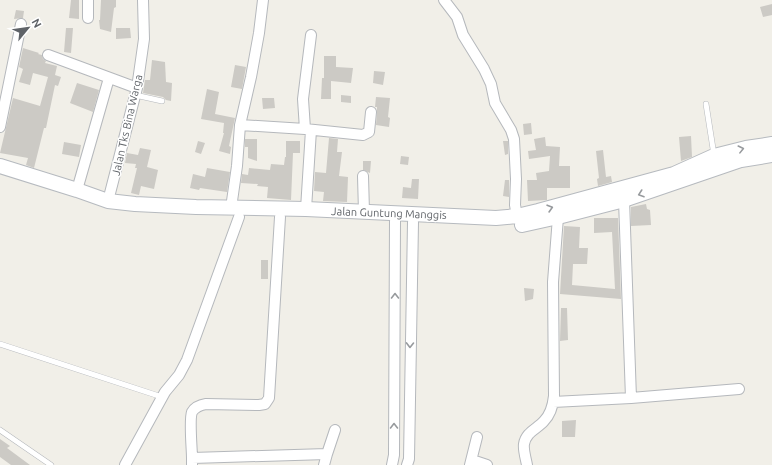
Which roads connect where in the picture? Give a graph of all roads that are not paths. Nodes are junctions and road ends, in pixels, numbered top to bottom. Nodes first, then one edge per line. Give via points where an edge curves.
1 (88, 0) edge
2 (143, 0) edge
3 (263, 0) edge
4 (444, 0) edge
5 (88, 18) dead end
6 (21, 24) dead end
7 (311, 35) dead end
8 (48, 55) dead end
9 (109, 78) junction
10 (136, 91) junction
11 (162, 101) dead end
12 (706, 104) dead end
13 (372, 112) dead end
14 (240, 125) junction
15 (0, 127) edge
16 (308, 129) junction
17 (772, 144) edge
18 (772, 155) edge
19 (714, 156) junction
20 (0, 166) edge
21 (0, 174) edge
22 (363, 176) dead end
23 (78, 190) junction
24 (624, 200) junction
25 (108, 201) junction
26 (306, 209) junction
27 (235, 212) junction
28 (364, 212) junction
29 (517, 216) junction
30 (280, 217) junction
31 (558, 217) junction
32 (395, 221) junction
33 (413, 222) junction
34 (0, 344) edge
35 (739, 389) dead end
36 (162, 397) junction
37 (631, 398) junction
38 (553, 402) junction
39 (0, 430) edge
40 (335, 430) dead end
41 (478, 437) dead end
42 (327, 454) junction
43 (192, 461) edge
44 (471, 462) edge
45 (51, 465) edge
46 (125, 465) edge
47 (324, 465) edge
48 (392, 465) edge
49 (407, 465) edge
50 (487, 465) edge
51 (527, 465) edge

1 - 5 street
2 - 10 street, Jalan Tks Bina Warga via 144,38
3 - 14 street via 251,77
4 - 29 street via 457,17 463,35 484,69 491,84 495,103 511,130 514,139
6 - 15 street
7 - 16 street via 303,99
8 - 9 street
9 - 10 street
9 - 23 street
10 - 11 lane
10 - 25 street, Jalan Tks Bina Warga
12 - 19 lane
13 - 16 street via 367,134
14 - 16 street
14 - 27 street
16 - 26 street
19 -> 17 street, Jalan Guntung Manggis
18 -> 24 street, Jalan Guntung Manggis via 741,160
29 -> 19 street, Jalan Guntung Manggis via 674,174
20 - 23 street, Jalan Guntung Manggis
21 - 27 street, Jalan Guntung Manggis via 108,210
22 - 28 street
23 - 25 street, Jalan Guntung Manggis
24 - 31 street, Jalan Guntung Manggis
24 - 37 street
25 - 27 street, Jalan Guntung Manggis
26 - 27 street, Jalan Guntung Manggis
26 - 28 street, Jalan Guntung Manggis
27 - 30 street, Jalan Guntung Manggis
27 - 36 street via 187,360
28 - 29 street, Jalan Guntung Manggis via 496,218
30 - 32 street, Jalan Guntung Manggis
30 - 43 street via 270,398 265,404 259,405 206,404 195,409 191,416
31 - 33 street, Jalan Guntung Manggis via 500,226
31 - 38 street via 553,282
32 - 33 street, Jalan Guntung Manggis
48 -> 32 street
33 -> 49 street
34 - 36 lane
35 - 37 street
36 - 46 street
37 - 38 street
38 - 51 street via 545,421 526,437 524,444
39 - 45 lane
40 - 42 street
41 - 44 street
42 - 43 street
42 - 47 street
44 - 50 street

